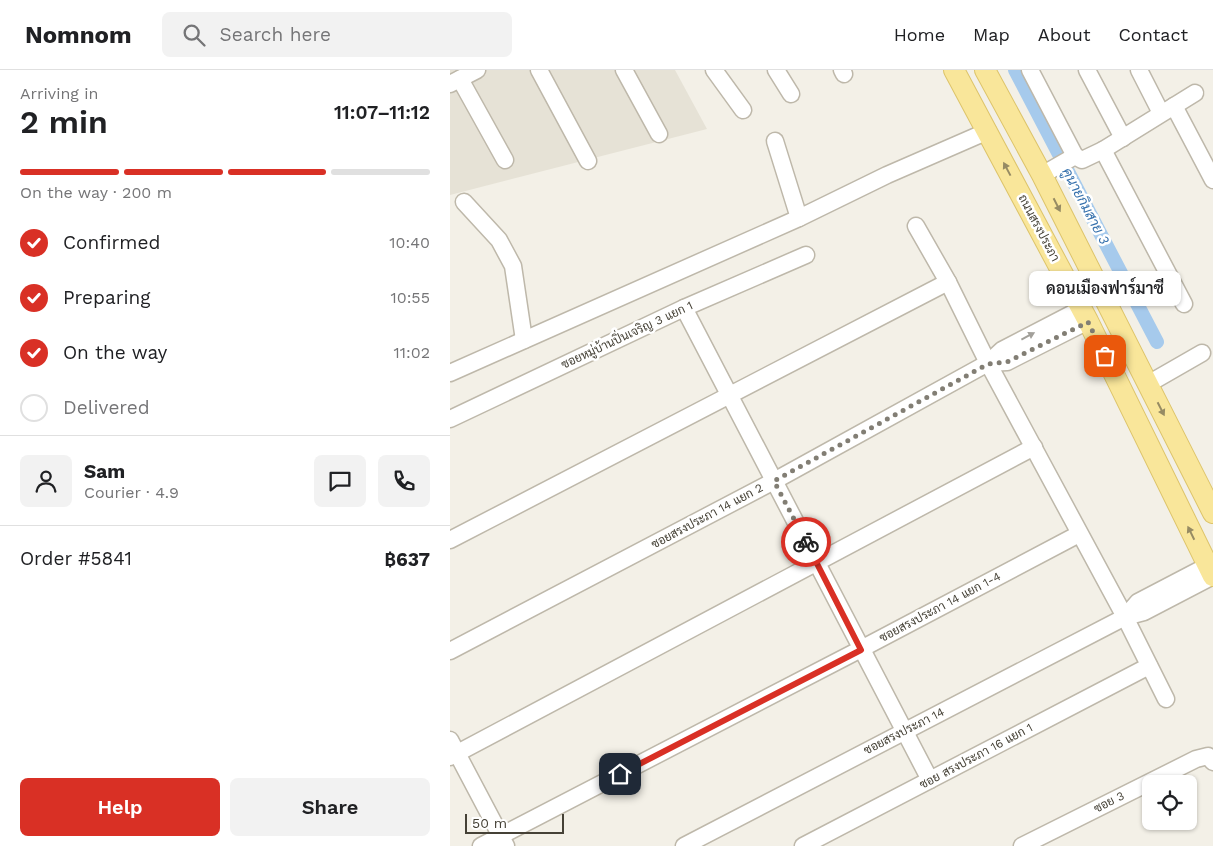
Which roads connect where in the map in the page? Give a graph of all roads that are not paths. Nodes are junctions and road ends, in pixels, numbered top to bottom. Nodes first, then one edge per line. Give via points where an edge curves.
1 (477, 70) edge
2 (539, 70) edge
3 (624, 70) edge
4 (714, 70) edge
5 (776, 70) edge
6 (954, 70) edge
7 (984, 70) edge
8 (1030, 70) edge
9 (1088, 70) edge
10 (1139, 70) edge
11 (455, 82) edge
12 (1195, 93) dead end
13 (792, 94) dead end
14 (1168, 109) junction
15 (743, 110) dead end
16 (988, 132) junction
17 (659, 134) dead end
18 (1123, 138) junction
19 (774, 141) dead end
20 (1103, 150) junction
21 (505, 160) dead end
22 (588, 162) dead end
23 (1059, 165) junction
24 (1213, 180) edge
25 (464, 202) dead end
26 (798, 218) junction
27 (916, 226) dead end
28 (806, 255) dead end
29 (948, 282) junction
30 (1184, 304) dead end
31 (684, 308) junction
32 (1084, 315) junction
33 (524, 340) junction
34 (1202, 353) dead end
35 (988, 364) junction
36 (450, 374) edge
37 (1148, 384) junction
38 (728, 395) junction
39 (450, 419) edge
40 (1034, 447) junction
41 (774, 481) junction
42 (1213, 513) edge
43 (1080, 534) junction
44 (450, 540) edge
45 (816, 562) junction
46 (1210, 571) edge
47 (1125, 617) junction
48 (861, 650) junction
49 (450, 651) edge
50 (1148, 666) junction
51 (1166, 698) dead end
52 (905, 730) junction
53 (452, 750) edge
54 (1213, 762) edge
55 (930, 780) junction
56 (503, 841) edge
57 (481, 846) edge
58 (684, 846) edge
59 (803, 846) edge
60 (1022, 846) edge

1 - 11 street
2 - 22 street
3 - 17 street
4 - 15 street
5 - 13 street
6 - 16 main road, ถนนสรงประภา
7 - 23 main road, ถนนสรงประภา
8 - 23 street
9 - 18 street
10 - 14 street
11 - 21 street
12 - 14 street
14 - 18 street
14 - 24 street
16 - 26 street
32 -> 16 main road, ถนนสรงประภา
18 - 20 street
19 - 26 street
20 - 23 street via 1082,160
20 - 30 street
23 -> 37 main road, ถนนสรงประภา
25 - 33 street via 499,240 513,266
26 - 33 street
27 - 29 street
28 - 31 street, ซอยหมู่บ้านปิ่นเจริญ 3 แยก 1
29 - 35 street
29 - 38 street
31 - 38 street
31 - 39 street, ซอยหมู่บ้านปิ่นเจริญ 3 แยก 1
32 - 35 street, ซอยสรงประภา 14 แยก 2 via 1007,362
46 -> 32 main road, ถนนสรงประภา
33 - 36 street
34 - 37 street
35 - 40 street
35 - 41 street, ซอยสรงประภา 14 แยก 2
37 -> 42 main road, ถนนสรงประภา
38 - 41 street
38 - 44 street
40 - 43 street
40 - 45 street
41 - 45 street
41 - 49 street, ซอยสรงประภา 14 แยก 2
43 - 47 street
43 - 48 street, ซอยสรงประภา 14 แยก 1-4
45 - 48 street
45 - 53 street
46 - 47 street, ซอยสรงประภา 14 via 1144,612
47 - 50 street
47 - 52 street, ซอยสรงประภา 14
48 - 52 street
48 - 56 street, ซอยสรงประภา 14 แยก 1-4
50 - 51 street
50 - 55 street, ซอย สรงประภา 16 แยก 1
52 - 55 street
52 - 58 street, ซอยสรงประภา 14
53 - 56 street
54 - 60 street, ซอย 3 via 1208,756 1196,759
55 - 59 street, ซอย สรงประภา 16 แยก 1
56 - 57 street, ซอยสรงประภา 14 แยก 1-4

